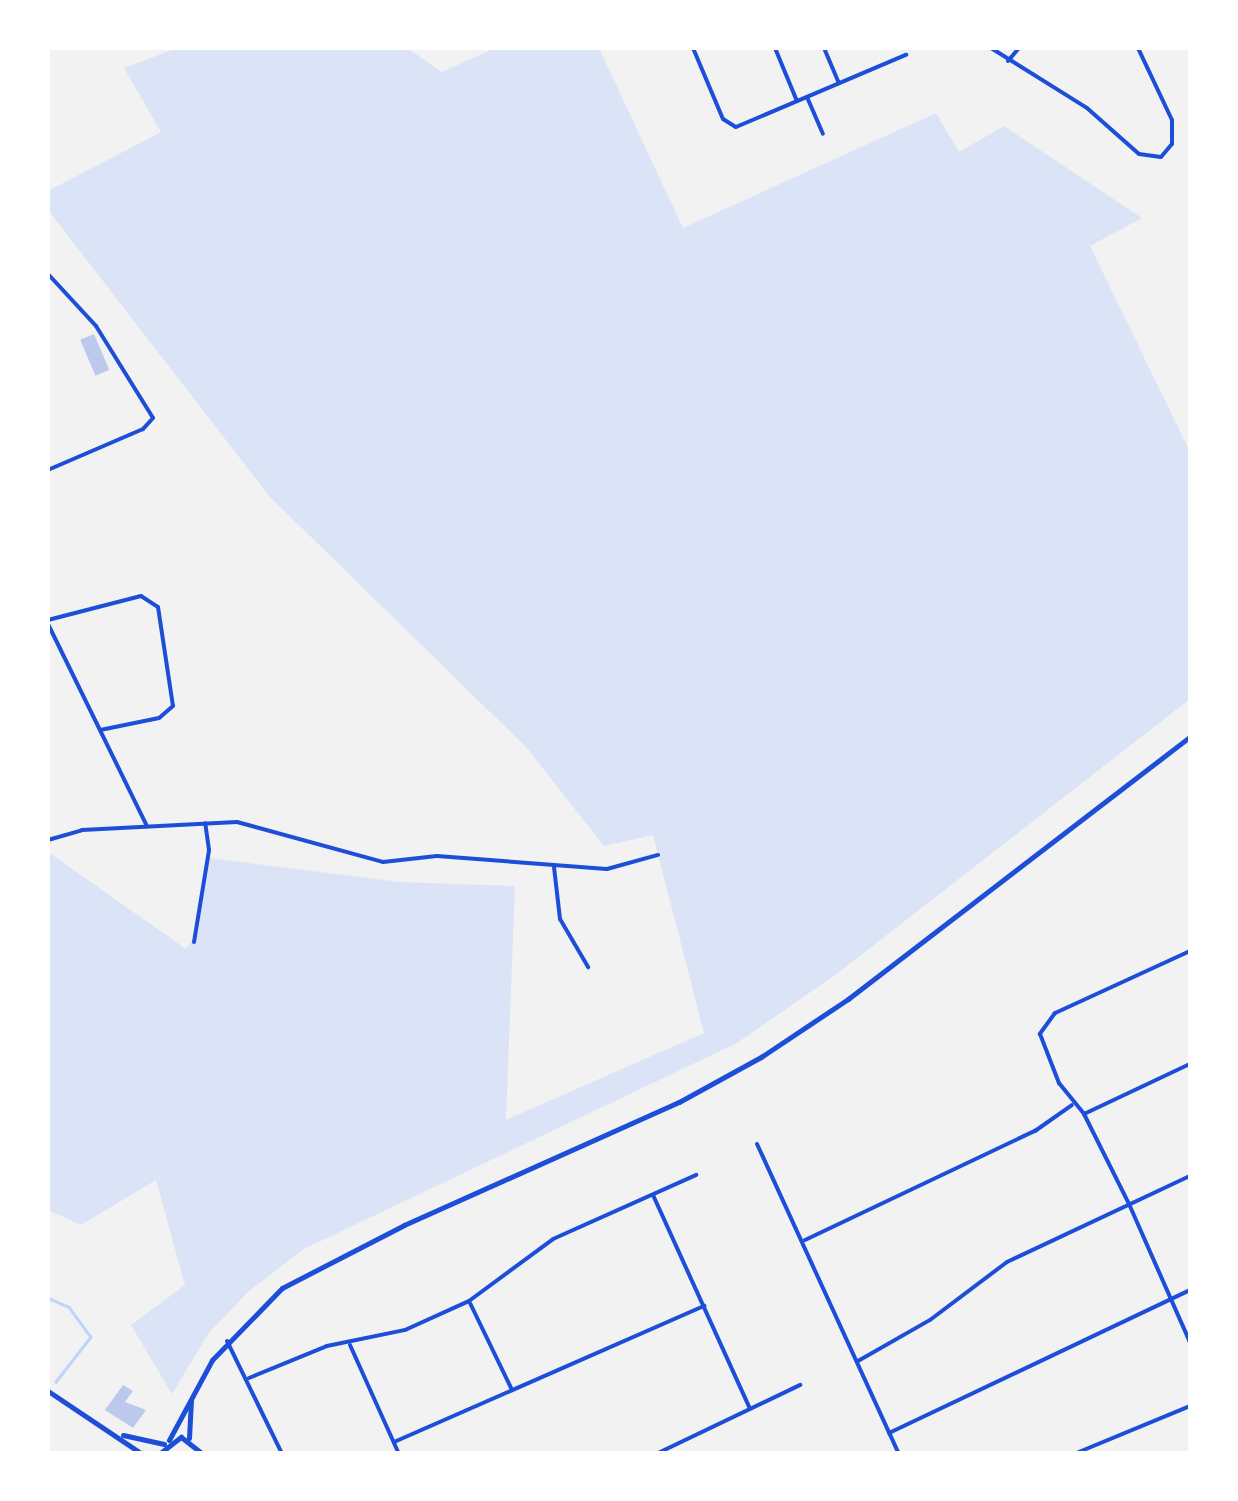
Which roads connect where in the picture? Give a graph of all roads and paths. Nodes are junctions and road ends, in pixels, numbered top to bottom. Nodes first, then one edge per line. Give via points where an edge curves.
1 (693, 48) edge
2 (775, 48) edge
3 (824, 48) edge
4 (991, 48) edge
5 (1018, 48) edge
6 (1138, 48) edge
7 (906, 55) dead end
8 (1008, 60) junction
9 (839, 83) junction
10 (807, 97) junction
11 (797, 101) junction
12 (823, 134) dead end
13 (48, 274) edge
14 (48, 470) edge
15 (48, 622) edge
16 (100, 730) junction
17 (1190, 737) edge
18 (205, 822) junction
19 (146, 824) junction
20 (48, 840) edge
21 (658, 855) dead end
22 (554, 867) junction
23 (194, 942) dead end
24 (1190, 952) edge
25 (588, 966) dead end
26 (1190, 1064) edge
27 (1072, 1105) junction
28 (1084, 1114) junction
29 (756, 1144) dead end
30 (696, 1175) dead end
31 (1190, 1176) edge
32 (653, 1194) junction
33 (1129, 1204) junction
34 (803, 1241) junction
35 (1190, 1290) edge
36 (1171, 1299) junction
37 (469, 1301) junction
38 (704, 1306) junction
39 (227, 1341) junction
40 (1190, 1342) edge
41 (350, 1345) junction
42 (216, 1354) junction
43 (230, 1354) junction
44 (858, 1361) junction
45 (249, 1378) junction
46 (800, 1384) dead end
47 (195, 1388) junction
48 (511, 1388) junction
49 (48, 1391) edge
50 (1190, 1406) edge
51 (749, 1407) junction
52 (116, 1432) junction
53 (889, 1433) junction
54 (189, 1438) junction
55 (166, 1442) junction
56 (394, 1442) junction
57 (142, 1454) edge
58 (159, 1454) edge
59 (203, 1454) edge
60 (282, 1454) edge
61 (399, 1454) edge
62 (656, 1454) edge
63 (899, 1454) edge
64 (1074, 1454) edge

1 - 11 street via 731,126
2 - 11 street
3 - 9 street
4 - 8 street
5 - 8 street
6 - 8 street via 1172,120 1172,144 1161,157 1139,154 1087,108
7 - 9 street
9 - 10 street
10 - 11 street
10 - 12 street
13 - 14 street via 96,326 153,418
15 - 16 street
15 - 16 street via 141,596 158,607 173,706 160,718
16 - 19 street
17 - 39 highway via 788,1040 679,1102 312,1270 268,1300
18 - 19 street
18 - 22 street via 238,822 383,862 436,856
18 - 23 street via 209,850
19 - 20 street
21 - 22 street via 608,869
22 - 25 street via 563,928
24 - 27 street via 1058,1012 1042,1026 1040,1040
26 - 28 street
27 - 28 street
27 - 34 street via 1035,1131
28 - 33 street
29 - 34 street
30 - 32 street
31 - 33 street
32 - 37 street via 552,1239
32 - 38 street
33 - 36 street
33 - 44 street via 1006,1262 930,1320
34 - 44 street
35 - 36 street
36 - 40 street
36 - 53 street
37 - 41 street
37 - 48 street
38 - 48 street
38 - 51 street
39 - 42 highway
39 - 43 street
41 - 45 street via 326,1346
41 - 56 street
42 - 43 street
42 - 47 highway
43 - 45 street
44 - 53 street
45 - 60 street
46 - 51 street
47 - 54 highway
47 - 55 highway
48 - 56 street
49 - 52 highway
50 - 64 street
51 - 62 street
52 - 55 highway
52 - 57 highway
53 - 63 street
54 - 55 highway
54 - 59 highway
55 - 58 highway
56 - 61 street

